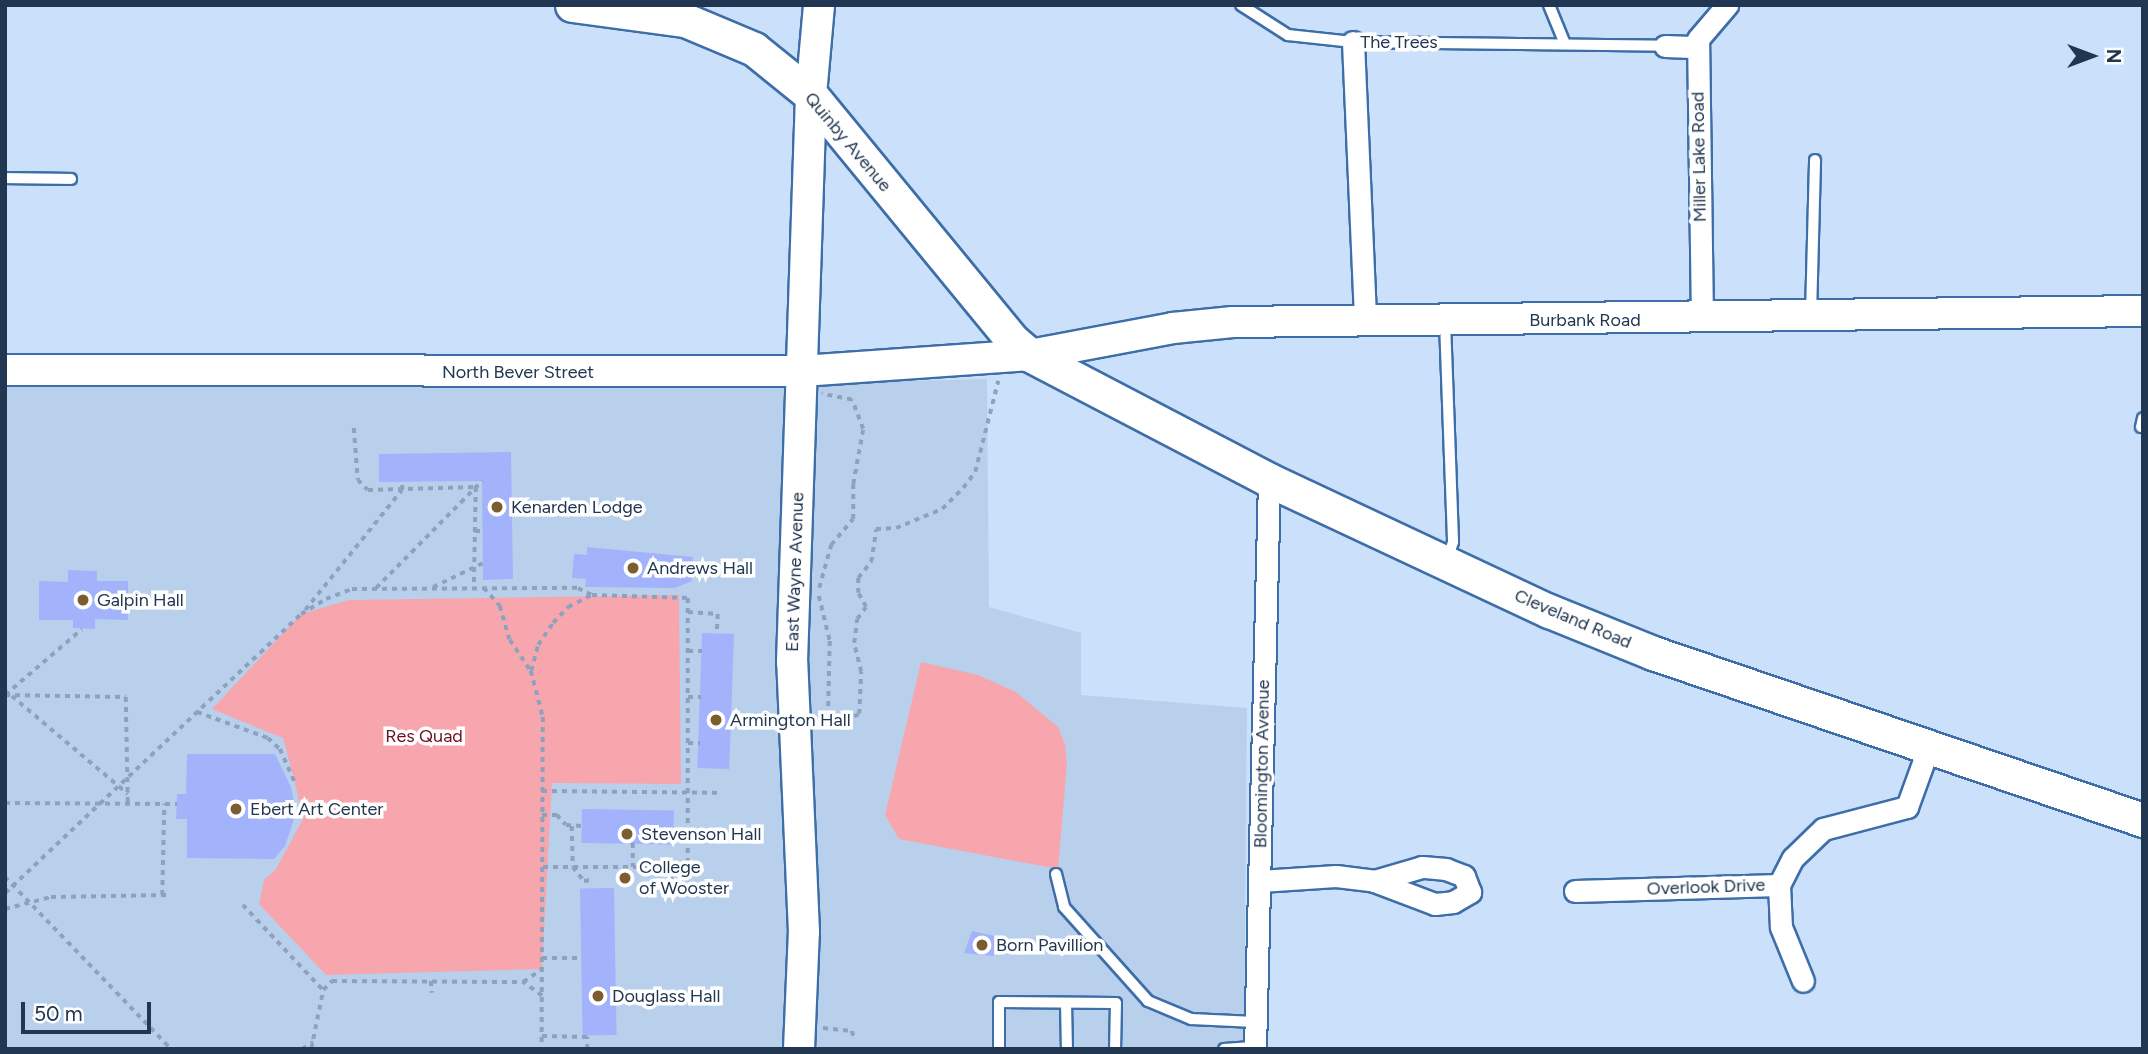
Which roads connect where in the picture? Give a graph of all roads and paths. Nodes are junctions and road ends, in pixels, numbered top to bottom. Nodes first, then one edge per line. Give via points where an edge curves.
1 (819, 5) edge
2 (1241, 5) edge
3 (1549, 5) edge
4 (1727, 5) edge
5 (583, 6) edge
6 (1353, 42) junction
7 (1566, 44) junction
8 (1665, 46) joint
9 (1698, 47) junction
10 (811, 95) junction
11 (1815, 160) dead end
12 (5, 178) edge
13 (71, 179) dead end
14 (2143, 311) edge
15 (1811, 317) junction
16 (1702, 320) junction
17 (1365, 321) junction
18 (1445, 321) junction
19 (1030, 355) junction
20 (5, 370) edge
21 (807, 381) junction
22 (998, 381) dead end
23 (354, 428) dead end
24 (1269, 480) junction
25 (402, 481) dead end
26 (482, 481) dead end
27 (476, 487) junction
28 (402, 489) junction
29 (475, 531) junction
30 (483, 531) dead end
31 (483, 563) dead end
32 (1446, 563) junction
33 (475, 565) junction
34 (376, 588) junction
35 (431, 588) junction
36 (474, 588) junction
37 (484, 588) junction
38 (614, 588) dead end
39 (592, 595) junction
40 (614, 595) junction
41 (688, 612) junction
42 (301, 614) junction
43 (82, 629) dead end
44 (717, 634) dead end
45 (688, 651) junction
46 (702, 651) dead end
47 (531, 671) junction
48 (7, 695) edge
49 (688, 697) junction
50 (701, 697) dead end
51 (197, 712) junction
52 (828, 722) junction
53 (795, 723) junction
54 (688, 743) junction
55 (700, 743) dead end
56 (1927, 749) junction
57 (127, 777) junction
58 (295, 783) dead end
59 (118, 786) junction
60 (542, 791) junction
61 (688, 793) junction
62 (719, 793) dead end
63 (128, 794) junction
64 (5, 803) edge
65 (100, 803) junction
66 (128, 804) junction
67 (164, 804) junction
68 (177, 804) dead end
69 (542, 815) junction
70 (2143, 820) edge
71 (572, 825) junction
72 (582, 826) dead end
73 (633, 843) dead end
74 (542, 867) junction
75 (573, 867) junction
76 (633, 867) junction
77 (684, 867) junction
78 (1056, 874) dead end
79 (5, 877) edge
80 (591, 880) dead end
81 (1260, 881) junction
82 (1374, 881) junction
83 (12, 885) junction
84 (1779, 885) junction
85 (663, 887) dead end
86 (1575, 891) dead end
87 (5, 893) edge
88 (162, 895) junction
89 (169, 895) dead end
90 (28, 904) junction
91 (243, 905) dead end
92 (5, 909) edge
93 (542, 958) junction
94 (580, 958) dead end
95 (542, 969) junction
96 (431, 981) junction
97 (1803, 981) dead end
98 (523, 982) junction
99 (323, 990) junction
100 (432, 993) dead end
101 (542, 996) junction
102 (1066, 1003) junction
103 (1255, 1022) junction
104 (542, 1036) junction
105 (854, 1038) dead end
106 (800, 1039) edge
107 (313, 1042) junction
108 (1255, 1048) edge
109 (171, 1049) edge
110 (302, 1049) edge
111 (312, 1049) edge
112 (542, 1049) edge
113 (587, 1049) edge
114 (999, 1049) edge
115 (1067, 1049) edge
116 (1115, 1049) edge
117 (1224, 1049) edge

1 - 10 main road, East Wayne Avenue
2 - 6 lane, The Trees via 1289,36
3 - 7 lane
4 - 9 street via 1698,39
5 - 10 main road, Quinby Avenue via 685,20 754,49
6 - 7 lane, The Trees
6 - 17 street
7 - 8 lane, The Trees
8 - 9 street, The Trees
9 - 16 street, Miller Lake Road
10 - 19 main road, Quinby Avenue via 1012,340
10 - 21 main road, East Wayne Avenue
11 - 15 lane
12 - 13 lane
14 - 15 main road, Burbank Road
15 - 16 main road, Burbank Road
16 - 18 main road, Burbank Road
17 - 18 main road, Burbank Road
17 - 19 main road, Burbank Road via 1173,328
18 - 32 lane via 1453,542
19 - 21 main road, North Bever Street
19 - 24 main road, Cleveland Road
20 - 21 main road, North Bever Street
21 - 52 path via 852,400 863,429 853,484 853,519 831,545 820,584 819,599 830,641
21 - 53 main road, East Wayne Avenue via 792,662
22 - 52 path via 982,452 963,488 942,509 896,528 876,529 871,562 858,578 858,593 866,607 857,619 854,643 861,672 859,714
23 - 28 path via 358,480 368,490
24 - 32 main road, Cleveland Road
24 - 81 street, Bloomington Avenue
25 - 28 path
26 - 27 path
27 - 28 path
27 - 29 path
27 - 34 path
28 - 42 path
29 - 30 path
29 - 33 path
31 - 33 path
32 - 56 main road, Cleveland Road via 1653,653
33 - 35 path
33 - 36 path
34 - 35 path
34 - 42 path via 352,589
35 - 36 path
36 - 37 path
37 - 39 path via 578,588
37 - 47 path via 500,606 510,640
38 - 40 path
39 - 40 path
39 - 47 path via 568,607 553,623 538,645
40 - 41 path via 679,594 688,598
41 - 44 path via 718,614
41 - 45 path
42 - 51 path
43 - 48 path
45 - 46 path
45 - 49 path
47 - 60 path via 542,718
48 - 57 path via 126,697
48 - 59 path
49 - 50 path
49 - 54 path
51 - 57 path
51 - 58 path via 268,738 280,749
52 - 53 path
53 - 106 main road, East Wayne Avenue via 804,933
54 - 55 path
54 - 61 path
56 - 70 main road, Cleveland Road
56 - 84 street via 1907,807 1823,829 1793,858
57 - 59 path
57 - 63 path
59 - 63 path
59 - 65 path
60 - 61 path
60 - 69 path
61 - 62 path
61 - 77 path
63 - 66 path
64 - 65 path
65 - 66 path
65 - 83 path
66 - 67 path
67 - 68 path
67 - 88 path
69 - 71 path via 557,815
69 - 74 path
71 - 72 path
71 - 75 path
73 - 76 path
74 - 75 path
74 - 93 path
75 - 76 path
75 - 80 path via 584,881
76 - 77 path
77 - 85 path
78 - 103 lane via 1064,906 1148,1001 1191,1019
79 - 83 path
81 - 82 street via 1336,876
81 - 103 street, Bloomington Avenue
82 - 82 street via 1422,867 1446,869 1464,876 1470,892 1452,902 1435,904
83 - 87 path
83 - 90 path
84 - 86 street, Overlook Drive
84 - 97 street, Overlook Drive via 1781,927
88 - 89 path
88 - 90 path via 79,895
90 - 92 path
90 - 109 path
91 - 99 path
93 - 94 path
93 - 95 path
95 - 98 path
95 - 101 path
96 - 98 path
96 - 99 path via 332,981
96 - 100 path
98 - 101 path
99 - 107 path
101 - 104 path
102 - 114 lane via 999,1002
102 - 115 lane
102 - 116 lane via 1116,1003
103 - 108 street, Bloomington Avenue
104 - 112 path
104 - 113 path via 587,1036
105 - 106 path via 852,1031
107 - 110 path
107 - 111 path
108 - 117 lane

